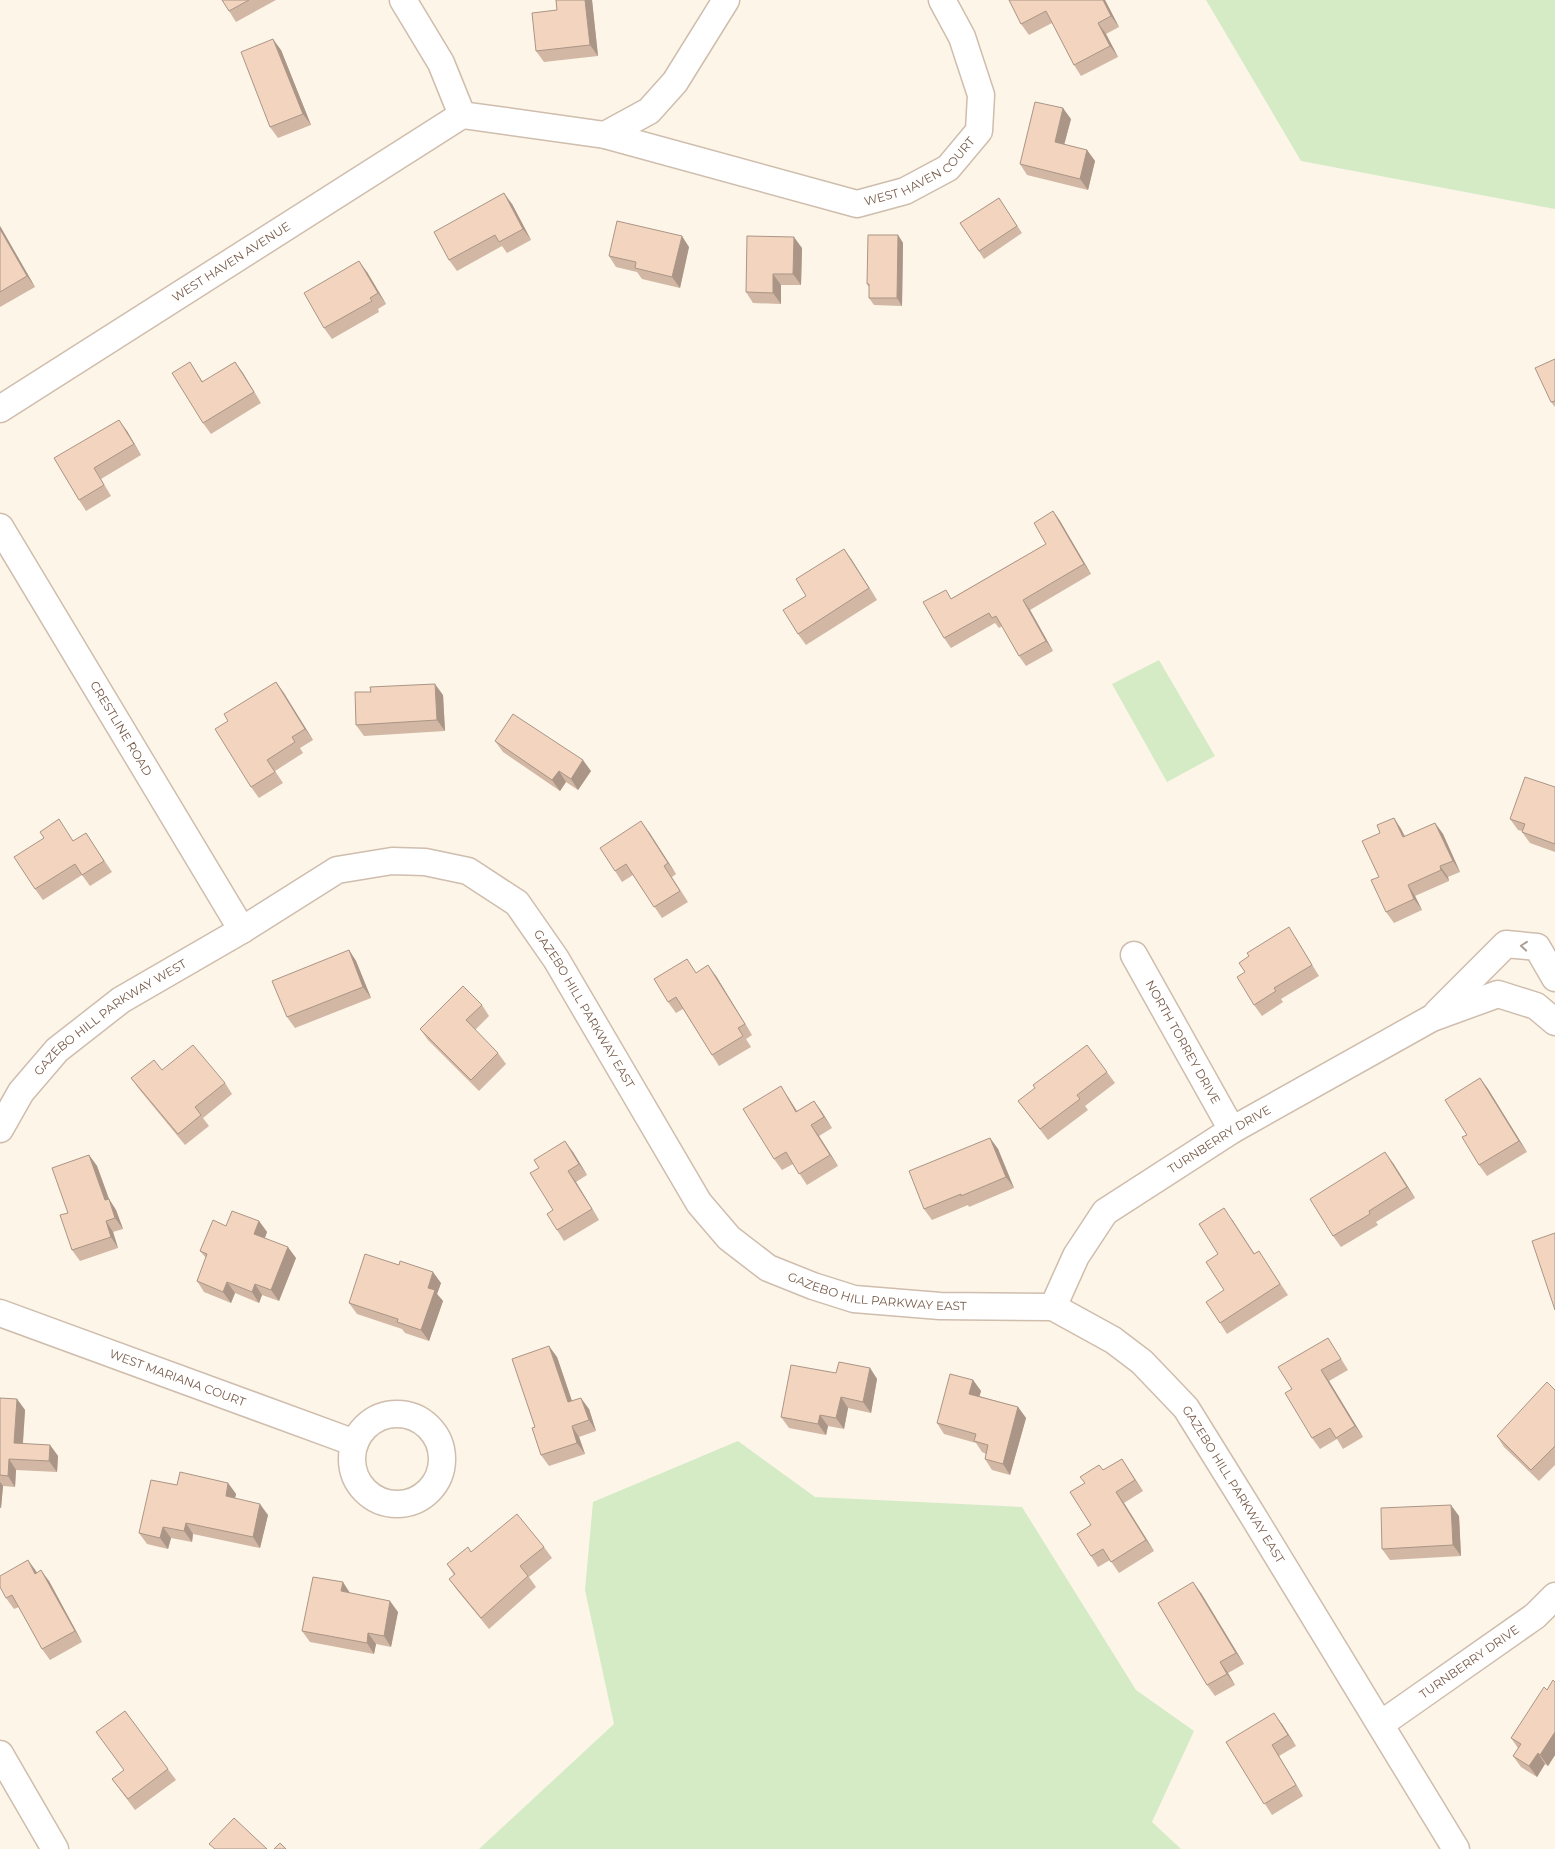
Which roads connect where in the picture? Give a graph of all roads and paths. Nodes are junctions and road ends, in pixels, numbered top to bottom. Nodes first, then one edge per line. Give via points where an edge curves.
1 (403, 0) edge
2 (726, 0) edge
3 (942, 0) edge
4 (462, 115) junction
5 (605, 135) junction
6 (0, 409) edge
7 (0, 527) edge
8 (242, 930) junction
9 (1134, 955) dead end
10 (1555, 978) edge
11 (1432, 1018) junction
12 (1555, 1022) edge
13 (0, 1129) edge
14 (1232, 1130) junction
15 (1053, 1307) junction
16 (0, 1314) edge
17 (355, 1443) dead end
18 (1555, 1596) edge
19 (1381, 1724) junction
20 (0, 1754) edge
21 (55, 1849) edge
22 (1456, 1849) edge

1 - 4 street via 441,63
2 - 5 street via 675,82 649,111
3 - 5 street, WEST HAVEN COURT via 962,37 981,95 979,131 948,168 905,191 857,204
4 - 5 street, WEST HAVEN COURT
4 - 6 street, WEST HAVEN AVENUE
7 - 8 street, CRESTLINE ROAD
8 - 13 street, GAZEBO HILL PARKWAY WEST via 121,1000 57,1050 21,1092
8 - 15 street, GAZEBO HILL PARKWAY EAST via 337,870 392,861 425,862 468,871 516,903 556,959 700,1203 729,1238 768,1268 854,1298 940,1306
9 - 14 street, NORTH TORREY DRIVE
10 -> 11 street, TURNBERRY DRIVE via 1537,947 1506,944
11 - 12 street, TURNBERRY DRIVE via 1498,994 1536,1006
11 - 14 street, TURNBERRY DRIVE
14 - 15 street, TURNBERRY DRIVE via 1105,1212 1076,1256
15 - 19 street, GAZEBO HILL PARKWAY EAST via 1113,1340 1142,1362 1186,1408
16 - 17 street, WEST MARIANA COURT
18 - 19 street, TURNBERRY DRIVE via 1534,1616
19 - 22 street, GAZEBO HILL PARKWAY EAST
20 - 21 street

